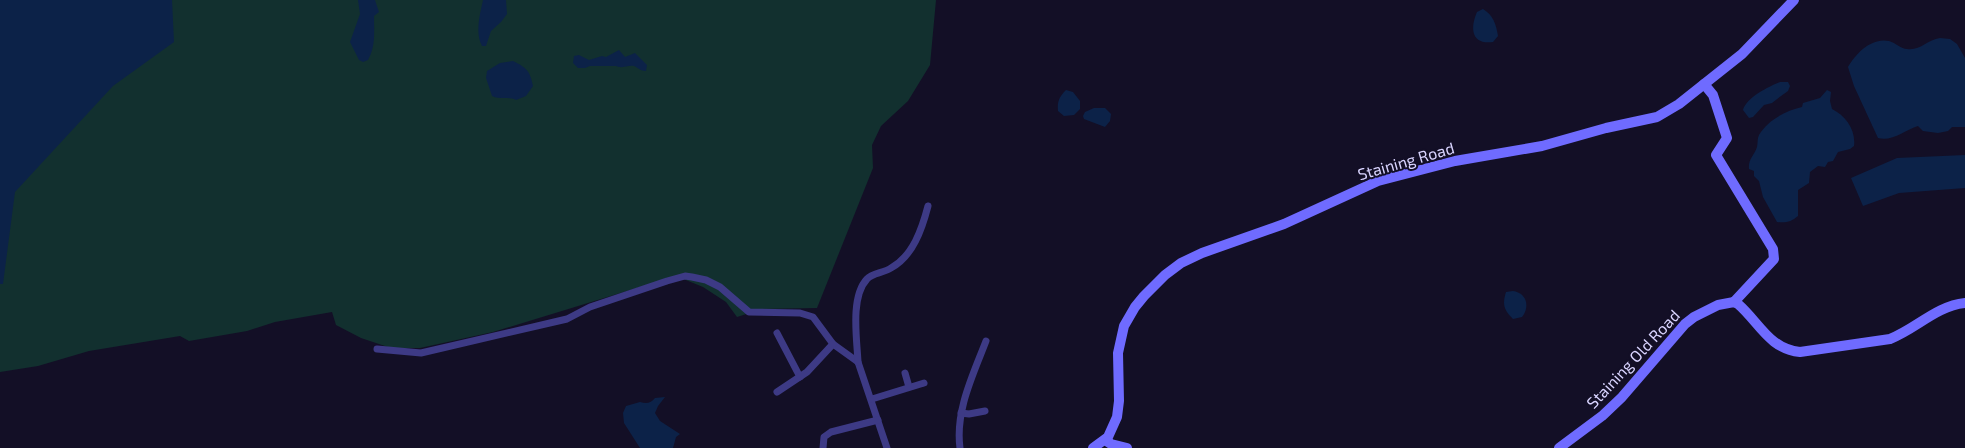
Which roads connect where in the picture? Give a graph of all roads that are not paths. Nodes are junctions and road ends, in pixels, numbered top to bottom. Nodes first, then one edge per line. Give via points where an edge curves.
1 (1794, 0) edge
2 (1704, 84) junction
3 (928, 206) dead end
4 (1734, 302) junction
5 (1965, 303) edge
6 (777, 333) dead end
7 (986, 341) dead end
8 (833, 344) junction
9 (377, 349) dead end
10 (858, 362) junction
11 (905, 373) dead end
12 (800, 377) junction
13 (924, 383) dead end
14 (909, 387) junction
15 (777, 392) dead end
16 (872, 399) junction
17 (985, 411) dead end
18 (961, 413) junction
19 (878, 420) junction
20 (1105, 440) junction
21 (822, 448) edge
22 (887, 448) edge
23 (960, 448) edge
24 (1093, 448) edge
25 (1127, 448) edge
26 (1559, 448) edge

1 - 2 street, Staining Road via 1742,54
2 - 4 street via 1713,96 1727,138 1716,155 1773,248 1774,259
2 - 20 street, Staining Road via 1657,117 1542,146 1462,160 1378,181 1284,224 1181,263 1144,296 1124,326 1118,353 1118,409 1112,430
3 - 10 street via 909,252 893,267 867,279 860,292 856,314
4 - 5 street via 1776,344 1800,352 1890,339 1943,309
4 - 26 street, Staining Old Road via 1703,311 1685,324 1622,397
6 - 12 street
7 - 18 street
8 - 9 street via 808,314 749,312 720,287 685,276 538,326 421,353
8 - 10 street
8 - 12 street
10 - 16 street
11 - 14 street
12 - 15 street
13 - 14 street
14 - 16 street
16 - 19 street
17 - 18 street
18 - 23 street
19 - 21 street via 831,432 822,441
19 - 22 street
20 - 24 street
20 - 25 street

